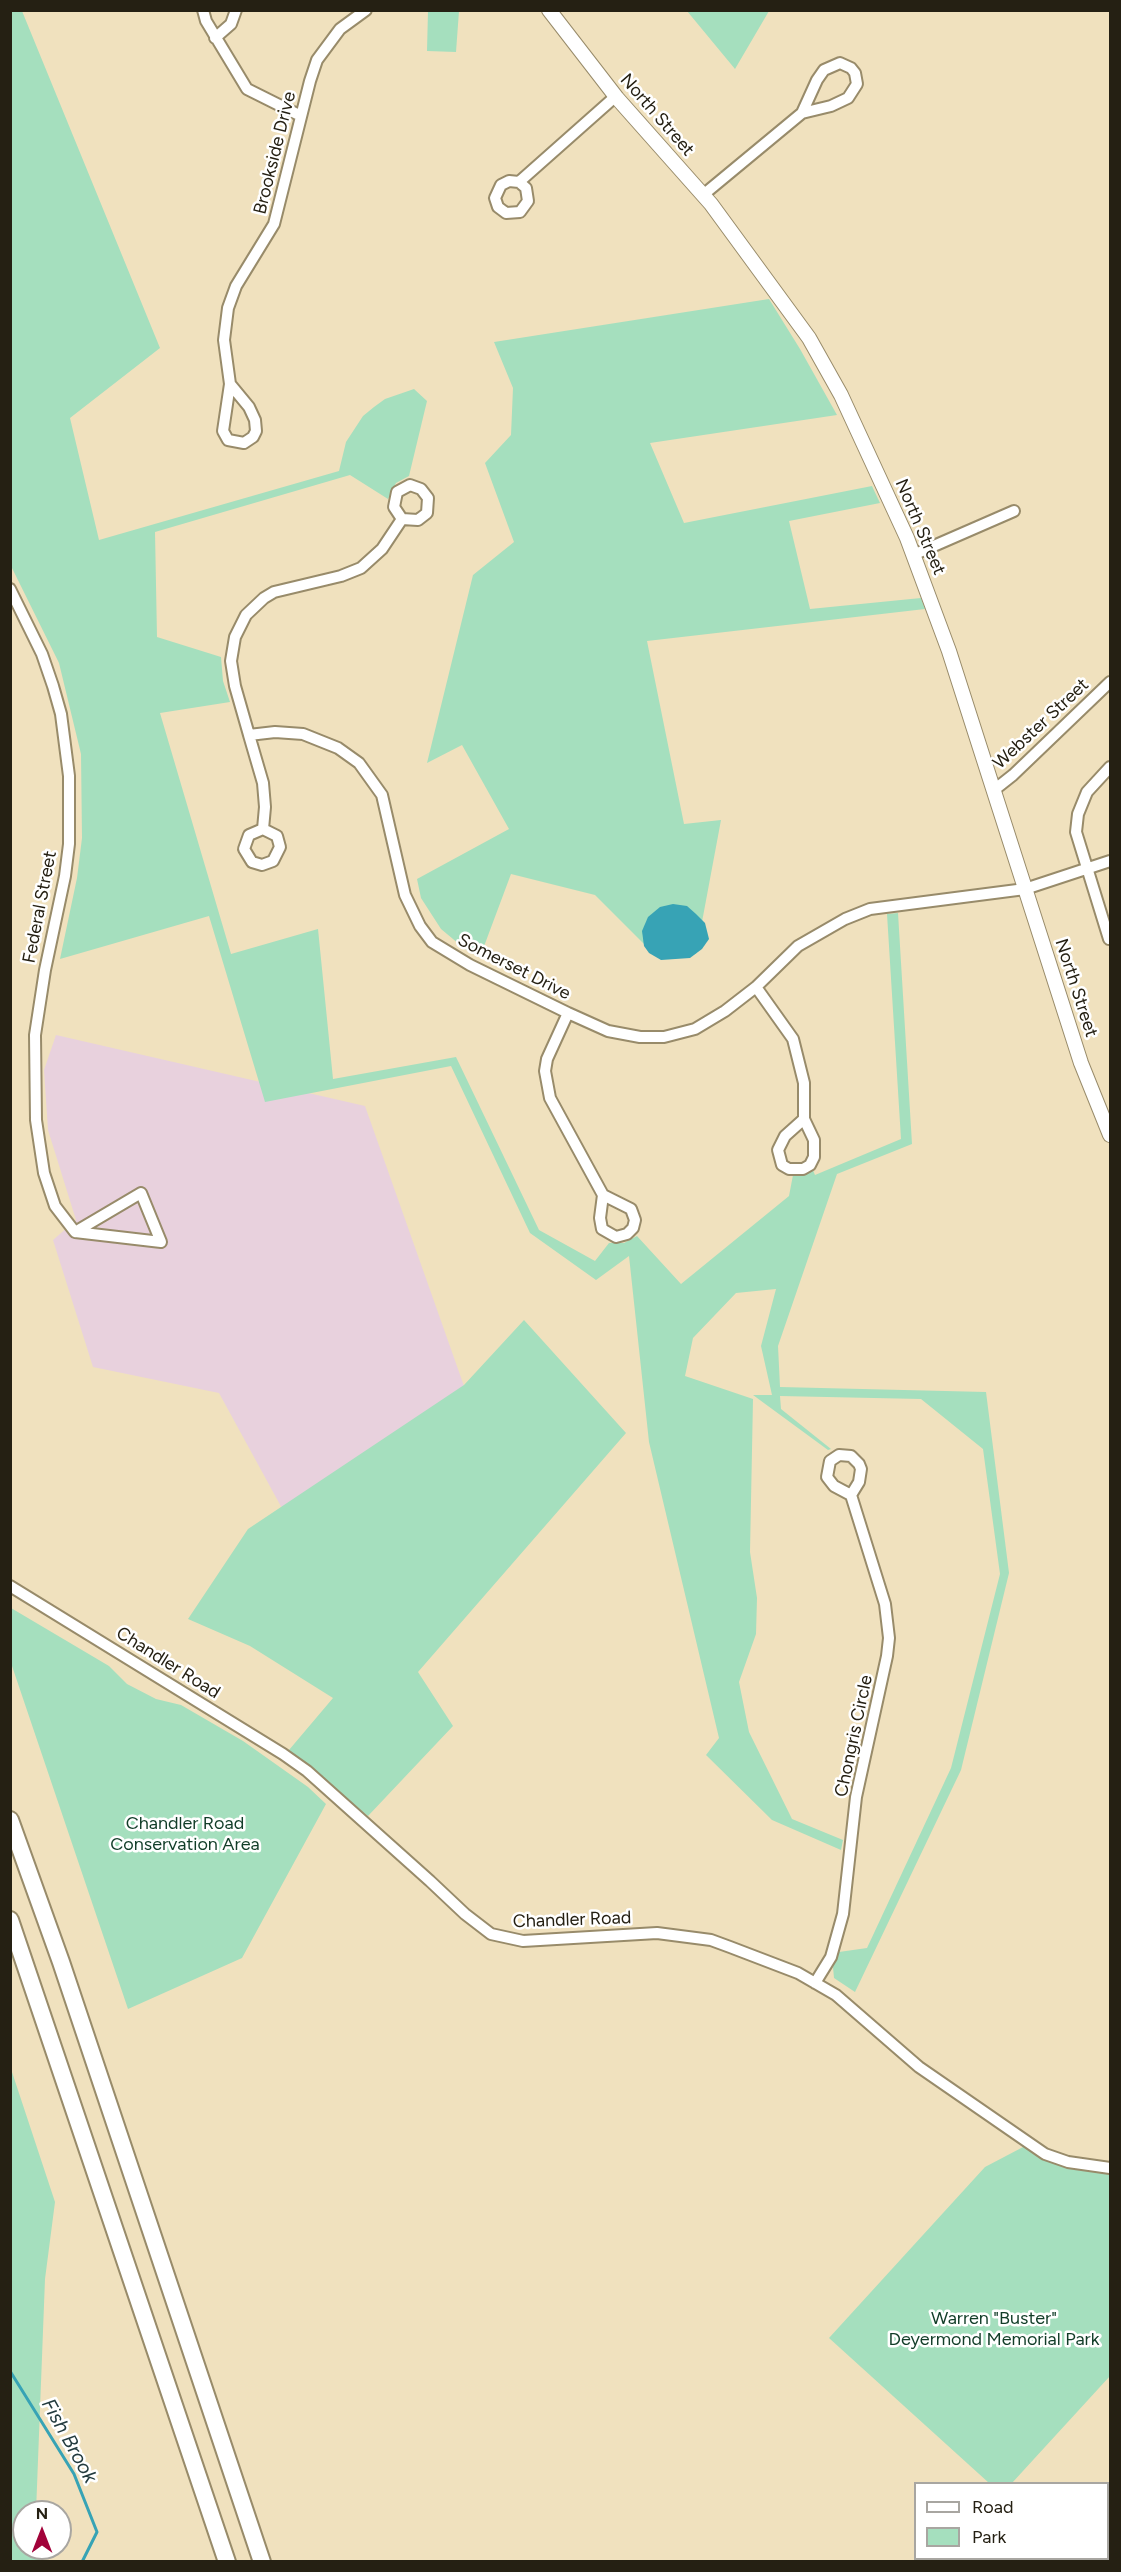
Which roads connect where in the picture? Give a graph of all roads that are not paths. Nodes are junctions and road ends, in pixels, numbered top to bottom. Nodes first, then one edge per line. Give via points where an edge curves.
1 (203, 10) edge
2 (236, 10) edge
3 (366, 10) edge
4 (549, 10) edge
5 (215, 38) junction
6 (615, 96) junction
7 (802, 113) junction
8 (301, 116) junction
9 (519, 182) dead end
10 (703, 195) junction
11 (230, 384) junction
12 (1014, 511) dead end
13 (402, 519) dead end
14 (913, 555) junction
15 (10, 589) edge
16 (1110, 682) edge
17 (249, 735) junction
18 (1110, 767) edge
19 (994, 790) junction
20 (263, 829) dead end
21 (1110, 861) edge
22 (1087, 869) junction
23 (1025, 889) junction
24 (1109, 939) edge
25 (756, 987) junction
26 (568, 1013) junction
27 (804, 1119) junction
28 (1110, 1135) edge
29 (603, 1195) dead end
30 (75, 1232) junction
31 (851, 1495) dead end
32 (10, 1586) edge
33 (10, 1820) edge
34 (10, 1920) edge
35 (815, 1983) junction
36 (1110, 2168) edge
37 (227, 2562) edge
38 (262, 2562) edge

1 - 5 street
2 - 5 street via 231,24
3 - 8 street, Brookside Drive via 340,29 322,52 309,81
4 - 6 main road, North Street
5 - 8 street via 247,89
6 - 9 street
6 - 10 main road, North Street
7 - 7 street via 824,70 840,63 851,68 857,84 848,98
7 - 10 street
8 - 11 street, Brookside Drive via 274,224 236,286 228,308 224,340
10 - 14 main road, North Street via 809,338 842,396
11 - 11 street, Brookside Drive via 223,431 228,440 244,443 253,437 255,420
12 - 14 street
13 - 17 street via 382,549 361,568 274,592 246,615 235,637 231,661
14 - 19 main road, North Street
15 - 30 street, Federal Street via 53,686 69,776 69,844 35,1035 34,1093 44,1173 56,1206
16 - 19 street, Webster Street
17 - 20 street via 263,783
17 - 26 street, Somerset Drive via 303,734 349,755 368,773 382,795 405,896 432,942 463,962
18 - 22 street via 1087,792 1078,814 1077,840
19 - 23 main road, North Street
21 - 22 street, Somerset Drive
22 - 23 street, Somerset Drive
22 - 24 street
23 - 25 street, Somerset Drive via 870,909 845,918 798,946
23 - 28 main road, North Street via 1081,1063
25 - 26 street, Somerset Drive via 695,1029 664,1037 608,1031
25 - 27 street via 793,1039 804,1083
26 - 29 street via 547,1059 547,1084 557,1112
27 - 27 street via 814,1140 814,1157 803,1169 789,1169 779,1158 779,1143
30 - 30 street via 141,1193 161,1242 86,1233
31 - 35 street, Chongris Circle via 885,1604 888,1656 856,1797 843,1914 831,1957
32 - 35 street, Chandler Road via 283,1754 491,1934 523,1941 657,1933 711,1940
33 - 38 highway
34 - 37 highway
35 - 36 street, Chandler Road via 859,2013 919,2067 1045,2154

